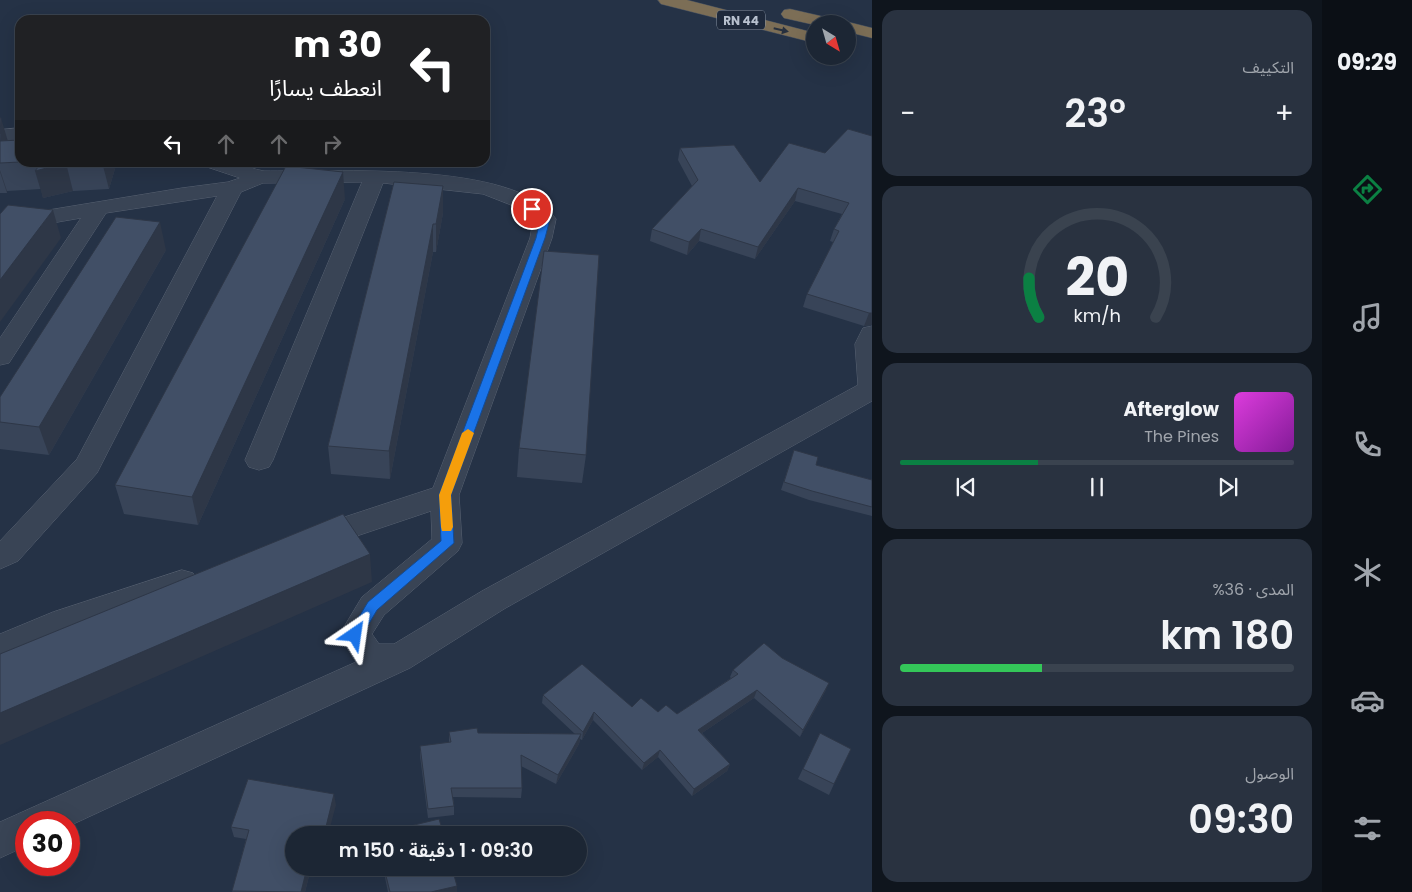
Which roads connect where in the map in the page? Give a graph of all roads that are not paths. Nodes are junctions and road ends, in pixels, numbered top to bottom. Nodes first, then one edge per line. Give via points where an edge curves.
1 (666, 0) edge
2 (771, 9) dead end
3 (806, 18) edge
4 (856, 29) edge
5 (872, 33) edge
6 (806, 36) edge
7 (856, 47) edge
8 (872, 50) edge
9 (15, 134) edge
10 (0, 136) edge
11 (227, 167) edge
12 (375, 176) junction
13 (260, 177) junction
14 (232, 188) junction
15 (99, 208) junction
16 (0, 225) edge
17 (872, 334) edge
18 (0, 357) edge
19 (872, 389) edge
20 (259, 460) dead end
21 (445, 495) junction
22 (296, 544) edge
23 (0, 557) edge
24 (203, 575) edge
25 (0, 649) edge
26 (399, 658) junction
27 (63, 811) edge
28 (15, 833) edge
29 (0, 840) edge

1 -> 6 highway, RN 44
2 - 3 highway, RN 44
4 - 5 highway
7 - 8 highway
9 - 10 street
11 - 13 street
12 - 13 street
12 - 20 street
12 - 21 street via 487,188 519,200 545,219 541,238
13 - 14 street
14 - 15 street
14 - 23 street via 86,466
15 - 16 street
15 - 18 street
17 - 19 street via 868,344
19 - 26 street via 494,600
21 - 22 street
21 - 26 street via 447,543 373,606 355,635 370,657
24 - 25 street via 64,621
26 - 27 street
28 - 29 street

